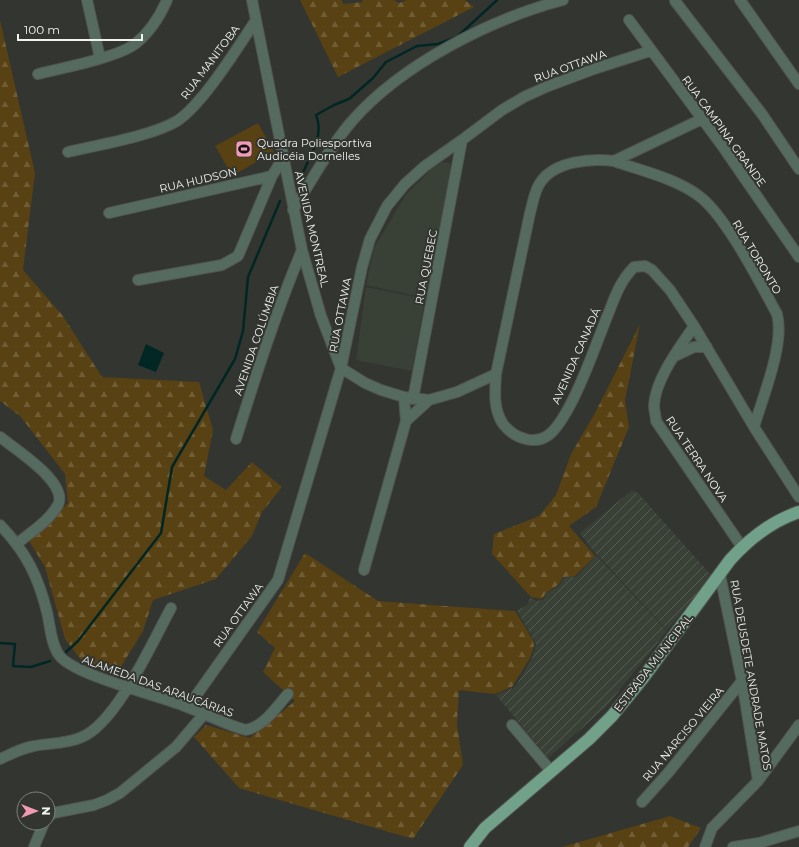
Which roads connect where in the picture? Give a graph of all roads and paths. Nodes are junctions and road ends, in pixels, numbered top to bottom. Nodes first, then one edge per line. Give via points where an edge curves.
1 (87, 0) edge
2 (167, 0) edge
3 (252, 0) edge
4 (563, 0) edge
5 (740, 0) edge
6 (675, 1) dead end
7 (256, 20) junction
8 (629, 20) dead end
9 (650, 51) junction
10 (100, 58) junction
11 (38, 74) dead end
12 (799, 84) edge
13 (702, 118) junction
14 (462, 140) junction
15 (68, 152) dead end
16 (283, 158) junction
17 (614, 161) junction
18 (799, 169) edge
19 (272, 176) junction
20 (293, 210) junction
21 (109, 212) dead end
22 (302, 250) junction
23 (799, 257) edge
24 (138, 280) dead end
25 (694, 326) junction
26 (707, 346) junction
27 (673, 357) junction
28 (341, 368) junction
29 (496, 374) junction
30 (409, 398) junction
31 (429, 400) junction
32 (406, 421) junction
33 (754, 427) junction
34 (0, 437) edge
35 (236, 438) dead end
36 (799, 497) edge
37 (799, 512) edge
38 (0, 525) edge
39 (18, 543) junction
40 (742, 547) junction
41 (364, 570) dead end
42 (720, 574) junction
43 (171, 608) dead end
44 (742, 681) junction
45 (128, 686) junction
46 (288, 694) dead end
47 (188, 707) junction
48 (204, 714) junction
49 (512, 725) dead end
50 (799, 725) edge
51 (0, 759) edge
52 (551, 771) junction
53 (758, 781) junction
54 (642, 802) dead end
55 (56, 812) edge
56 (41, 831) edge
57 (799, 831) edge
58 (34, 847) edge
59 (470, 847) edge
60 (705, 847) edge
61 (732, 847) edge

1 - 10 street
2 - 10 street via 160,14 134,45
3 - 7 street, AVENIDA MONTREAL
4 - 20 street via 526,10 432,56 380,94 351,123
5 - 12 street
6 - 18 street via 762,114
7 - 15 street, RUA MANITOBA via 204,93 177,120 156,130
7 - 16 street, AVENIDA MONTREAL
8 - 9 street, RUA CAMPINA GRANDE
9 - 13 street, RUA CAMPINA GRANDE
9 - 14 street, RUA OTTAWA via 524,97
10 - 11 street
13 - 17 street, AVENIDA CANADÁ
13 - 23 street, RUA CAMPINA GRANDE
14 - 28 street, RUA OTTAWA via 404,184 387,206 370,239 362,267
14 - 30 street, RUA QUEBEC
16 - 19 street
16 - 20 street, AVENIDA MONTREAL
17 - 29 street, AVENIDA CANADÁ via 573,163 556,169 545,176 535,192
17 - 33 street, RUA TORONTO via 667,180 700,196 721,220 776,314 780,325 777,348
19 - 21 street, RUA HUDSON
19 - 24 street via 238,256 222,265
20 - 22 street, AVENIDA MONTREAL
22 - 28 street, AVENIDA MONTREAL via 321,316
22 - 35 street, AVENIDA COLÚMBIA via 282,298
25 - 26 street, AVENIDA CANADÁ
25 - 27 street, RUA TERRA NOVA
25 - 29 street, AVENIDA CANADÁ via 659,276 645,266 634,268 620,285 576,390 559,423 550,434 537,439 522,440 503,424 495,400
26 - 27 street via 694,347
26 - 33 street, AVENIDA CANADÁ
27 - 40 street, RUA TERRA NOVA via 657,391 654,406 656,421
28 - 30 street via 365,383
28 - 47 street, RUA OTTAWA via 278,580
29 - 31 street via 457,392
30 - 31 street
30 - 32 street, RUA QUEBEC
31 - 32 street
32 - 41 street, RUA QUEBEC
33 - 36 street, AVENIDA CANADÁ
34 - 39 street via 44,472 54,482 58,494 58,504 47,519
37 - 40 main road, ESTRADA MUNICIPAL via 767,527
38 - 39 street, ALAMEDA DAS ARAUCÁRIAS
39 - 45 street, ALAMEDA DAS ARAUCÁRIAS via 42,591 54,646 59,656 86,673
40 - 42 main road, ESTRADA MUNICIPAL
42 - 44 street, RUA DEUSDETE ANDRADE MATOS
42 - 52 main road, ESTRADA MUNICIPAL via 629,696 589,739
43 - 45 street
44 - 53 street, RUA DEUSDETE ANDRADE MATOS
44 - 54 street, RUA NARCISO VIEIRA
45 - 47 street, ALAMEDA DAS ARAUCÁRIAS
45 - 51 street via 110,714 83,737 33,746
46 - 48 street, ALAMEDA DAS ARAUCÁRIAS via 263,721 246,730
47 - 48 street, ALAMEDA DAS ARAUCÁRIAS
48 - 55 street via 176,747 120,793 107,800
49 - 52 street
50 - 53 street
52 - 59 main road, ESTRADA MUNICIPAL via 485,828
53 - 60 street via 712,828
56 - 58 street
57 - 61 street via 760,843

